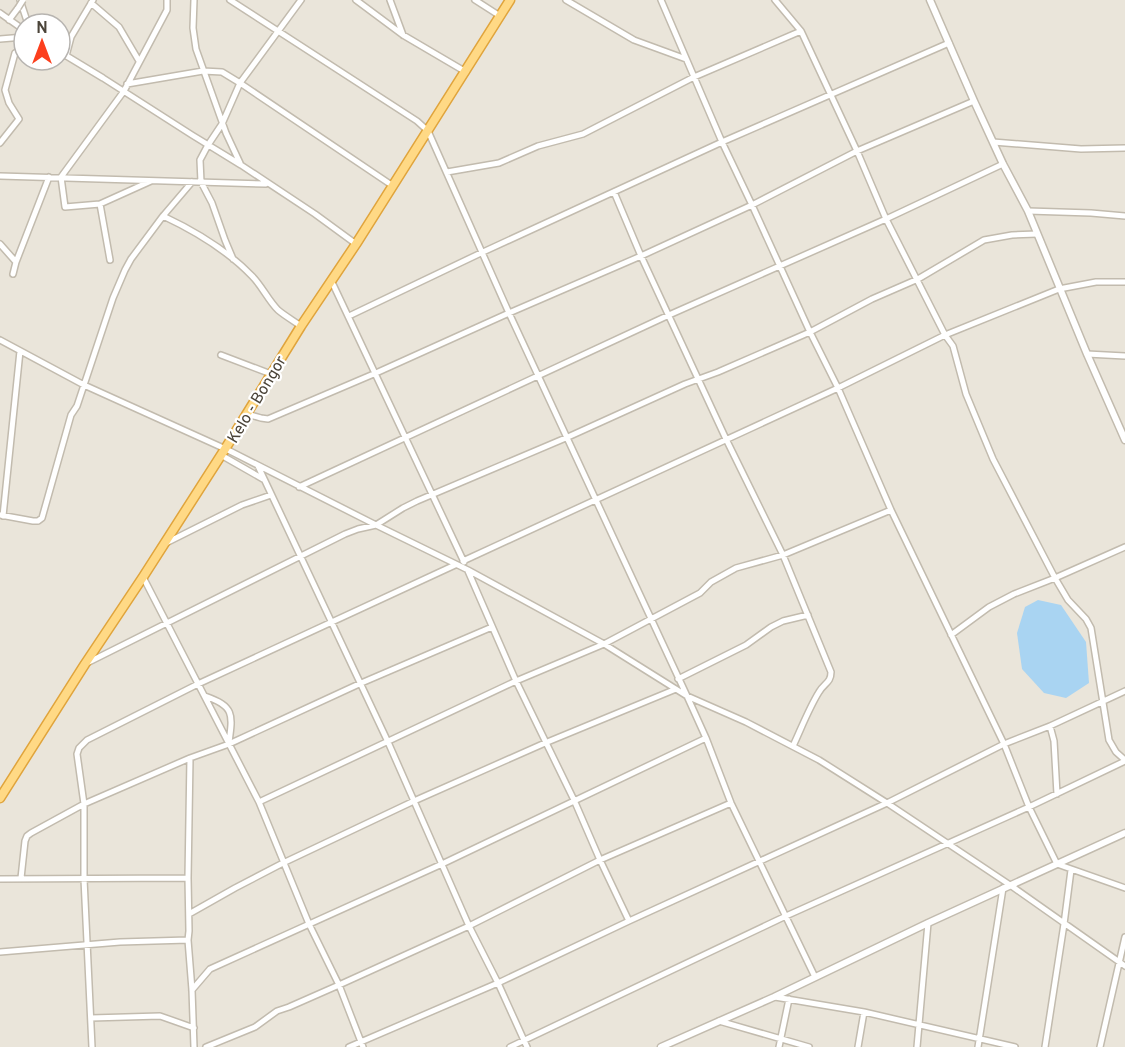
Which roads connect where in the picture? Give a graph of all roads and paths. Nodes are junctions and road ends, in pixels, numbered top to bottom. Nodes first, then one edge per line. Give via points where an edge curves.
1 (21, 0) edge
2 (167, 0) edge
3 (194, 0) edge
4 (230, 0) edge
5 (301, 0) edge
6 (356, 0) edge
7 (390, 0) edge
8 (475, 0) edge
9 (510, 0) edge
10 (566, 0) edge
11 (661, 0) edge
12 (775, 0) edge
13 (930, 0) edge
14 (92, 2) edge
15 (0, 13) edge
16 (500, 16) junction
17 (9, 20) junction
18 (12, 22) edge
19 (278, 31) junction
20 (801, 31) junction
21 (72, 35) edge
22 (402, 35) junction
23 (949, 43) junction
24 (686, 59) junction
25 (72, 60) edge
26 (139, 62) junction
27 (12, 64) edge
28 (203, 71) junction
29 (466, 72) junction
30 (694, 77) junction
31 (240, 82) junction
32 (127, 84) junction
33 (123, 91) junction
34 (832, 94) junction
35 (974, 102) junction
36 (222, 124) junction
37 (428, 131) junction
38 (722, 142) junction
39 (993, 142) junction
40 (0, 143) edge
41 (208, 145) junction
42 (1125, 148) edge
43 (857, 151) junction
44 (1004, 164) junction
45 (241, 165) junction
46 (447, 172) junction
47 (0, 176) edge
48 (49, 177) junction
49 (61, 177) junction
50 (151, 181) junction
51 (192, 182) junction
52 (201, 182) junction
53 (268, 184) junction
54 (393, 186) junction
55 (615, 192) junction
56 (100, 204) junction
57 (752, 205) junction
58 (1028, 211) junction
59 (163, 216) junction
60 (1125, 216) edge
61 (886, 219) junction
62 (1037, 234) junction
63 (0, 244) edge
64 (356, 244) junction
65 (483, 252) junction
66 (641, 256) junction
67 (233, 259) junction
68 (110, 260) dead end
69 (16, 262) junction
70 (780, 267) junction
71 (13, 274) dead end
72 (918, 279) junction
73 (331, 280) junction
74 (1125, 282) edge
75 (1059, 289) junction
76 (509, 313) junction
77 (669, 315) junction
78 (349, 316) junction
79 (301, 326) junction
80 (810, 332) junction
81 (945, 335) junction
82 (0, 340) edge
83 (20, 351) junction
84 (1087, 354) junction
85 (221, 355) dead end
86 (1125, 356) edge
87 (375, 373) junction
88 (271, 374) junction
89 (539, 375) junction
90 (699, 379) junction
91 (84, 385) junction
92 (838, 388) junction
93 (247, 414) junction
94 (1116, 420) junction
95 (1125, 421) edge
96 (568, 436) junction
97 (406, 438) junction
98 (726, 439) junction
99 (1125, 440) edge
100 (223, 452) junction
101 (257, 465) junction
102 (265, 480) junction
103 (299, 487) junction
104 (271, 495) junction
105 (433, 495) junction
106 (596, 499) junction
107 (891, 510) junction
108 (2, 515) edge
109 (376, 525) junction
110 (164, 544) junction
111 (1125, 547) edge
112 (783, 555) junction
113 (300, 557) junction
114 (463, 561) junction
115 (455, 565) junction
116 (468, 570) junction
117 (143, 578) junction
118 (1055, 578) junction
119 (808, 615) junction
120 (651, 620) junction
121 (167, 623) junction
122 (331, 623) junction
123 (492, 627) junction
124 (951, 635) junction
125 (604, 644) junction
126 (85, 664) junction
127 (678, 679) junction
128 (516, 681) junction
129 (198, 684) junction
130 (359, 684) junction
131 (676, 689) junction
132 (1125, 691) edge
133 (205, 696) junction
134 (687, 696) junction
135 (1103, 701) junction
136 (1050, 726) junction
137 (705, 738) junction
138 (388, 742) junction
139 (545, 743) junction
140 (229, 744) junction
141 (1004, 744) junction
142 (793, 747) junction
143 (190, 758) junction
144 (1125, 760) edge
145 (1057, 794) junction
146 (0, 798) edge
147 (574, 800) junction
148 (414, 801) junction
149 (259, 802) junction
150 (731, 803) junction
151 (887, 803) junction
152 (84, 804) junction
153 (1029, 807) junction
154 (1125, 833) edge
155 (947, 844) junction
156 (600, 860) junction
157 (760, 861) junction
158 (283, 863) junction
159 (442, 864) junction
160 (1057, 864) junction
161 (1071, 870) junction
162 (21, 878) junction
163 (188, 878) junction
164 (0, 879) edge
165 (84, 879) junction
166 (1006, 887) junction
167 (1125, 888) edge
168 (189, 914) junction
169 (786, 916) junction
170 (629, 921) junction
171 (928, 923) junction
172 (309, 924) junction
173 (1064, 924) junction
174 (469, 926) junction
175 (1125, 937) edge
176 (188, 940) junction
177 (87, 946) junction
178 (0, 952) edge
179 (1122, 964) edge
180 (815, 977) junction
181 (498, 983) junction
182 (339, 985) junction
183 (192, 990) junction
184 (774, 997) junction
185 (789, 999) junction
186 (864, 1012) junction
187 (91, 1018) junction
188 (719, 1021) junction
189 (919, 1025) junction
190 (194, 1028) junction
191 (781, 1040) junction
192 (979, 1040) junction
193 (362, 1044) edge
194 (525, 1044) edge
195 (92, 1047) edge
196 (194, 1047) edge
197 (206, 1047) edge
198 (350, 1047) edge
199 (510, 1047) edge
200 (661, 1047) edge
201 (779, 1047) edge
202 (809, 1047) edge
203 (858, 1047) edge
204 (917, 1047) edge
205 (978, 1047) edge
206 (1015, 1047) edge
207 (1045, 1047) edge
208 (1100, 1047) edge

1 - 17 street, bridge
2 - 26 street via 167,10
3 - 28 street via 194,38
4 - 19 street
5 - 19 street
6 - 22 street
7 - 22 street
8 - 16 street
9 - 16 highway, Kelo - Bongor
10 - 24 street via 634,40
11 - 24 street
12 - 20 street
13 - 23 street
14 - 21 street
14 - 26 street via 119,27
15 - 17 street
16 - 29 highway, Kelo - Bongor
17 - 18 street
19 - 31 street
19 - 37 street
20 - 30 street
20 - 34 street
22 - 29 street
23 - 34 street
23 - 35 street
24 - 30 street
25 - 33 street
26 - 32 street
27 - 40 street via 5,90 19,119
28 - 31 street via 222,72
28 - 32 street
28 - 36 street
29 - 37 highway, Kelo - Bongor
30 - 38 street
30 - 46 street via 583,134 538,146 500,163
31 - 36 street
31 - 54 street
32 - 33 street
33 - 41 street
33 - 49 street
34 - 38 street
34 - 43 street
35 - 39 street
35 - 43 street
36 - 41 street
36 - 45 street
37 - 46 street
37 - 54 highway, Kelo - Bongor
38 - 55 street
38 - 57 street
39 - 42 street
39 - 44 street
41 - 45 street
41 - 52 street via 200,160
43 - 57 street
43 - 61 street
44 - 58 street
44 - 61 street
45 - 53 street
46 - 65 street
47 - 48 street
48 - 49 street
48 - 69 street
49 - 50 street
49 - 56 street via 65,207
50 - 51 street
50 - 56 street
51 - 52 street
51 - 59 street
52 - 53 street
52 - 67 street
53 - 64 street
54 - 64 highway, Kelo - Bongor
55 - 65 street
55 - 66 street
56 - 68 street
57 - 66 street
57 - 70 street
58 - 60 street
58 - 62 street
59 - 67 street via 190,229
59 - 91 street via 125,270
61 - 70 street
61 - 72 street
62 - 72 street via 984,240
62 - 75 street
63 - 69 street
64 - 73 highway, Kelo - Bongor
65 - 76 street
65 - 78 street
66 - 76 street
66 - 77 street
67 - 79 street via 255,278 279,310
69 - 71 street
70 - 77 street
70 - 80 street
72 - 80 street
72 - 81 street
73 - 78 street
73 - 79 highway, Kelo - Bongor
74 - 75 street via 1096,282
75 - 81 street
75 - 84 street
76 - 87 street
76 - 89 street
77 - 89 street
77 - 90 street
78 - 87 street
79 - 88 highway, Kelo - Bongor
80 - 90 street
80 - 92 street
81 - 92 street
81 - 118 street via 953,346 966,394 993,459
82 - 83 street
83 - 91 street
83 - 108 street
84 - 86 street
84 - 94 street
85 - 88 street
87 - 93 street via 268,418
87 - 97 street
88 - 93 highway, Kelo - Bongor
89 - 96 street
89 - 97 street
90 - 96 street
90 - 98 street
91 - 100 street
91 - 108 street via 70,415 42,518 33,521
92 - 98 street
92 - 107 street
93 - 100 highway, Kelo - Bongor
94 - 95 street
94 - 99 street
96 - 105 street
96 - 106 street
97 - 103 street
97 - 105 street
98 - 106 street
98 - 112 street
100 - 101 street
100 - 102 street
100 - 110 highway, Kelo - Bongor
101 - 102 street
101 - 103 street
102 - 104 street
103 - 109 street
104 - 110 street
104 - 113 street
105 - 109 street
105 - 114 street
106 - 114 street
106 - 120 street
107 - 112 street
107 - 124 street
109 - 113 street via 345,534
109 - 115 street
110 - 117 highway, Kelo - Bongor
111 - 118 street
112 - 119 street
112 - 120 street via 722,575
113 - 121 street
113 - 122 street
114 - 116 street
115 - 116 street
115 - 122 street
116 - 123 street
116 - 125 street
117 - 121 street
117 - 126 highway, Kelo - Bongor
118 - 124 street via 989,607
118 - 135 street via 1091,628
119 - 127 street via 783,621 746,645
119 - 142 street via 831,678 819,692
120 - 125 street
120 - 127 street
121 - 126 street
121 - 129 street
122 - 129 street
122 - 130 street
123 - 128 street
123 - 130 street
124 - 141 street
125 - 128 street
125 - 131 street
126 - 146 highway, Kelo - Bongor
127 - 134 street
128 - 138 street
128 - 139 street
129 - 133 street
129 - 152 street via 87,740 79,748
130 - 138 street
130 - 140 street
131 - 134 street
131 - 139 street
132 - 135 street
133 - 140 street
133 - 140 street via 229,710
134 - 137 street
134 - 142 street
135 - 136 street
135 - 144 street via 1109,740
136 - 141 street
136 - 145 street
137 - 147 street
137 - 150 street
138 - 148 street
138 - 149 street
139 - 147 street
139 - 148 street
140 - 143 street
140 - 149 street
141 - 151 street
141 - 153 street
142 - 151 street
143 - 152 street
143 - 163 street
144 - 145 street
145 - 153 street
147 - 156 street
147 - 159 street
148 - 158 street
148 - 159 street
149 - 158 street
150 - 156 street
150 - 157 street
151 - 155 street
151 - 157 street
152 - 162 street via 27,836
152 - 165 street
153 - 155 street
153 - 160 street
154 - 160 street
155 - 166 street
155 - 169 street
156 - 170 street
156 - 174 street
157 - 169 street
157 - 170 street
158 - 168 street
158 - 172 street
159 - 172 street
159 - 174 street
160 - 161 street
160 - 166 street
161 - 167 street
161 - 173 street
162 - 164 street
162 - 165 street
163 - 165 street
163 - 168 street
165 - 177 street
166 - 171 street
166 - 173 street
166 - 192 street
168 - 176 street
169 - 180 street
169 - 194 street
170 - 181 street
171 - 180 street
171 - 189 street
172 - 182 street
172 - 183 street via 210,969
173 - 179 street
173 - 207 street
174 - 181 street
174 - 182 street
175 - 179 street
176 - 177 street
176 - 183 street
177 - 178 street
177 - 187 street
179 - 208 street
180 - 184 street
181 - 193 street
181 - 194 street
182 - 193 street
182 - 197 street via 277,1011 255,1028
183 - 190 street
184 - 185 street
184 - 188 street
185 - 186 street
185 - 191 street
186 - 189 street
186 - 203 street
187 - 190 street via 160,1016
187 - 195 street
188 - 191 street
188 - 200 street
189 - 192 street
189 - 204 street
190 - 196 street
191 - 201 street
191 - 202 street
192 - 205 street
192 - 206 street
193 - 198 street
194 - 199 street

